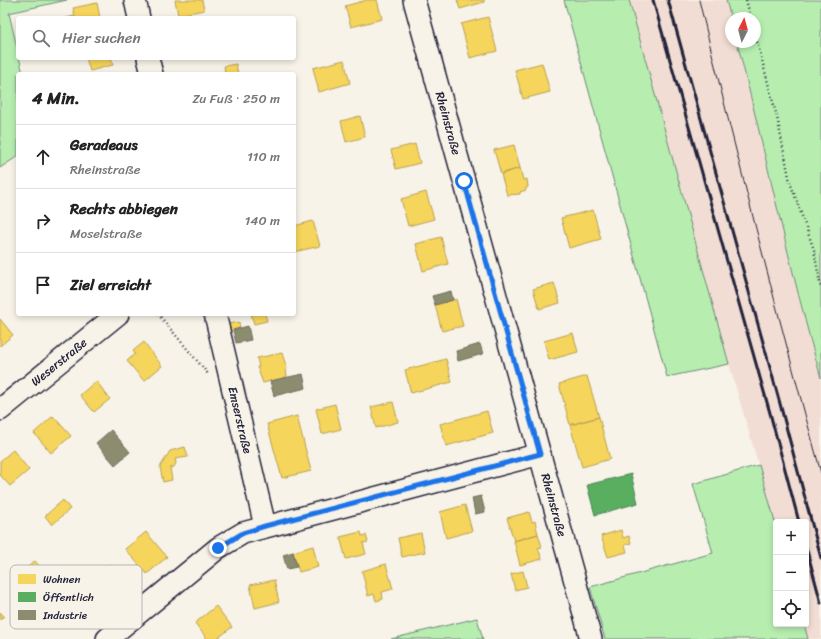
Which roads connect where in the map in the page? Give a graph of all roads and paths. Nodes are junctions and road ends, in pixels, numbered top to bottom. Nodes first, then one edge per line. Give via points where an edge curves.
1 (135, 0) edge
2 (414, 0) edge
3 (746, 0) edge
4 (749, 12) edge
5 (139, 16) edge
6 (759, 48) edge
7 (148, 60) edge
8 (152, 72) edge
9 (821, 289) edge
10 (116, 316) edge
11 (160, 316) edge
12 (215, 316) edge
13 (234, 394) junction
14 (0, 410) edge
15 (540, 454) junction
16 (265, 526) junction
17 (142, 611) edge
18 (119, 629) edge
19 (107, 639) edge
20 (590, 639) edge

1 - 5 street
2 - 15 street, Rheinstraße
3 - 4 path
6 - 9 path via 778,117 790,182 814,250
7 - 8 street
10 - 14 street, Weserstraße
11 - 13 path via 225,393
12 - 13 street, Emserstraße
13 - 16 street, Emserstraße
15 - 16 street
15 - 20 street, Rheinstraße
16 - 17 street via 230,540
18 - 19 street

